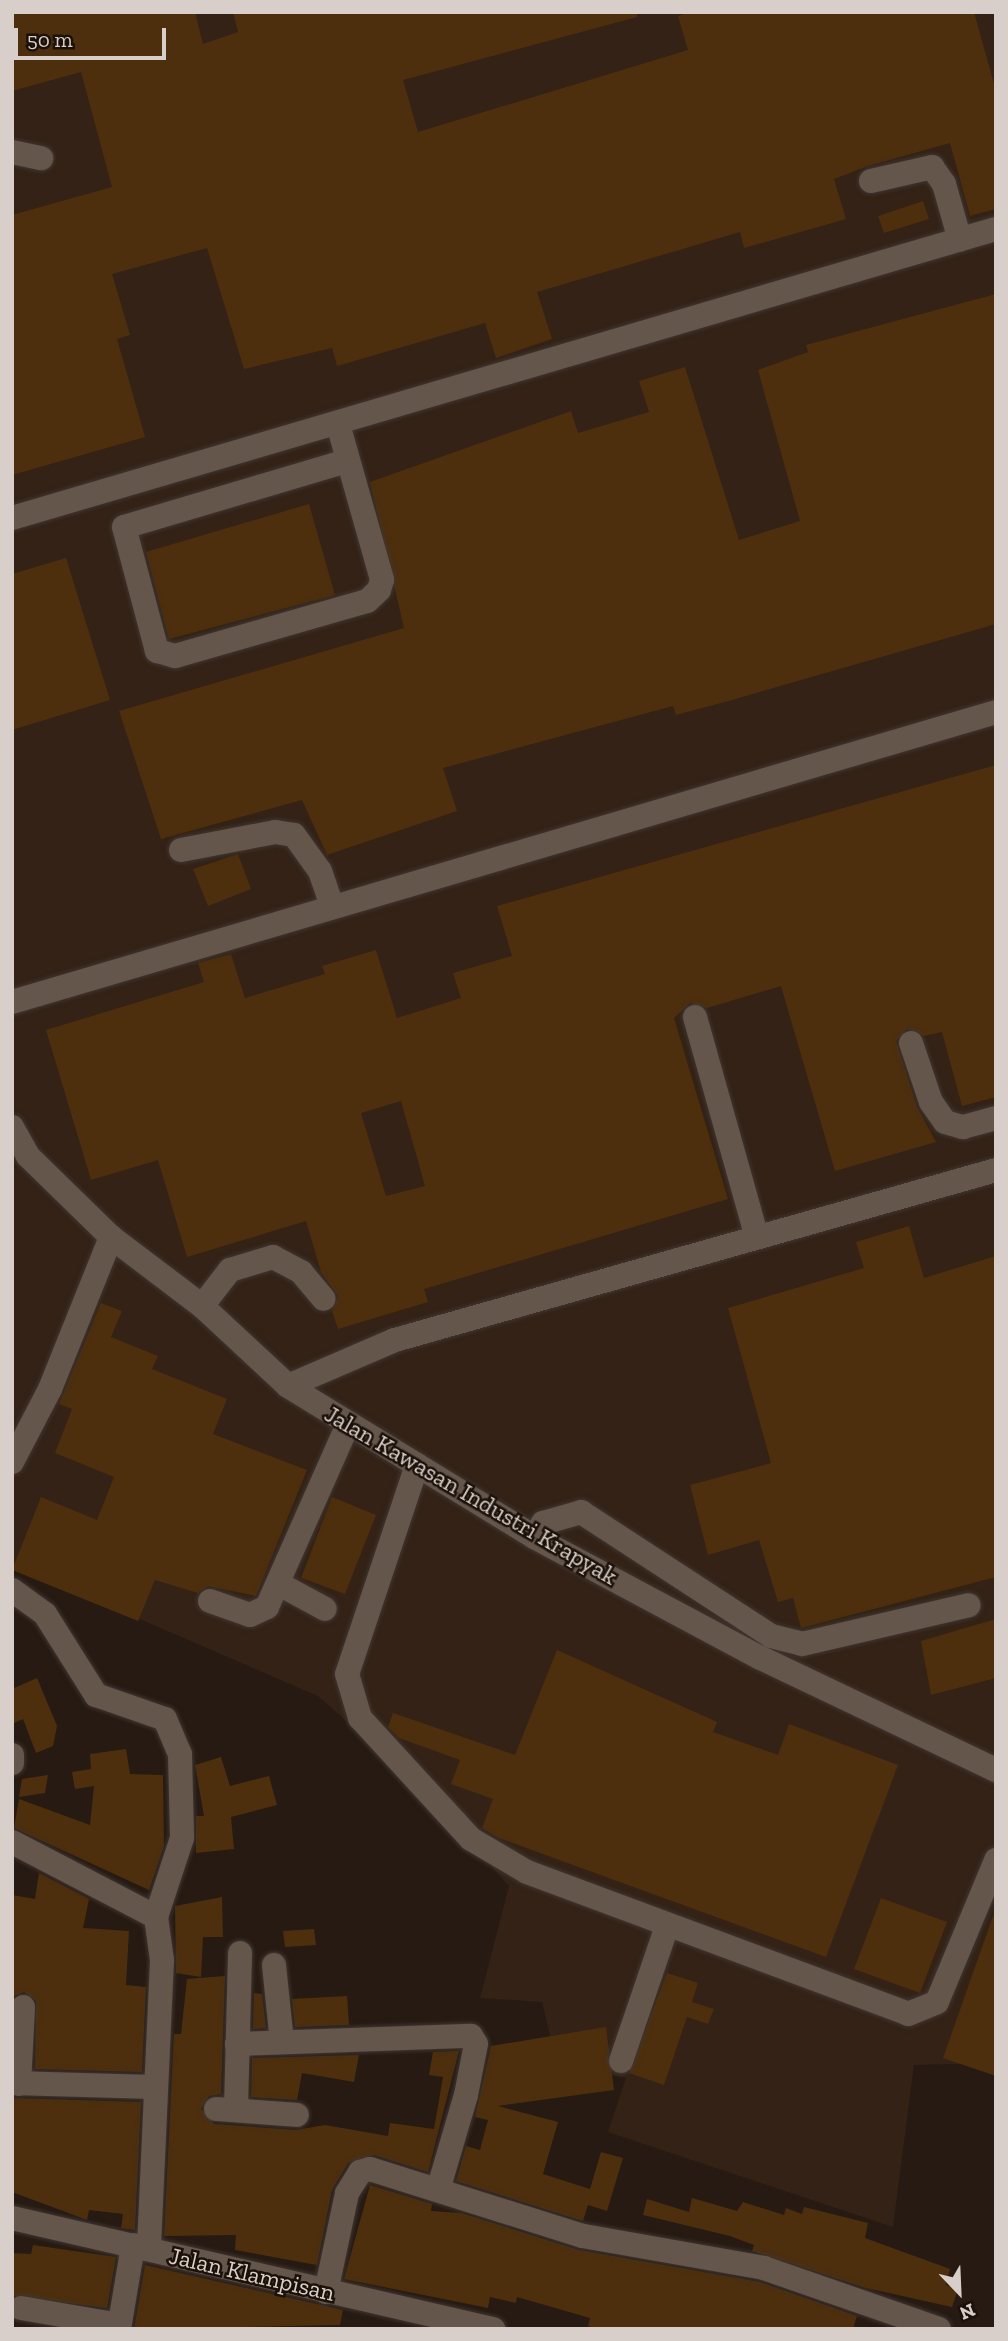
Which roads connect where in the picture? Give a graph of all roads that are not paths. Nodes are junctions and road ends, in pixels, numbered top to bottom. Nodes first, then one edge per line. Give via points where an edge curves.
1 (12, 152) edge
2 (41, 158) dead end
3 (872, 181) dead end
4 (996, 229) edge
5 (960, 240) junction
6 (338, 424) junction
7 (347, 461) junction
8 (12, 518) edge
9 (996, 712) edge
10 (181, 850) dead end
11 (331, 903) junction
12 (12, 1002) edge
13 (695, 1017) dead end
14 (911, 1043) dead end
15 (996, 1118) edge
16 (12, 1127) edge
17 (996, 1170) edge
18 (756, 1234) junction
19 (111, 1237) junction
20 (324, 1299) dead end
21 (202, 1306) junction
22 (288, 1386) junction
23 (348, 1424) junction
24 (12, 1462) edge
25 (417, 1465) junction
26 (534, 1537) junction
27 (279, 1584) junction
28 (12, 1590) edge
29 (210, 1601) dead end
30 (969, 1605) dead end
31 (325, 1609) dead end
32 (12, 1755) edge
33 (12, 1763) edge
34 (996, 1770) edge
35 (12, 1842) edge
36 (996, 1860) edge
37 (156, 1917) junction
38 (667, 1926) junction
39 (240, 1952) dead end
40 (275, 1965) dead end
41 (23, 2007) dead end
42 (282, 2042) junction
43 (237, 2044) junction
44 (621, 2061) dead end
45 (16, 2084) edge
46 (154, 2087) junction
47 (297, 2115) dead end
48 (439, 2187) junction
49 (12, 2218) edge
50 (141, 2247) junction
51 (326, 2292) junction
52 (21, 2308) dead end
53 (119, 2327) edge
54 (493, 2329) edge
55 (939, 2329) edge

1 - 2 street
3 - 5 street via 932,167 944,184
4 - 5 street
5 - 6 street
6 - 7 street
6 - 8 street
7 - 7 street via 124,527 157,651 175,656 367,601 379,590 382,580
9 - 11 street
10 - 11 street via 275,832 294,835 320,871
11 - 12 street
13 - 18 street
14 - 15 street via 931,1102 944,1122 963,1127
16 - 19 street, Jalan Kawasan Industri Krapyak via 28,1156
17 - 18 street
18 - 22 street via 396,1340
19 - 21 street, Jalan Kawasan Industri Krapyak
19 - 24 street via 50,1389
20 - 21 street via 301,1272 272,1257 230,1270
21 - 22 street, Jalan Kawasan Industri Krapyak
22 - 23 street, Jalan Kawasan Industri Krapyak
23 - 25 street, Jalan Kawasan Industri Krapyak
23 - 27 street via 331,1452
25 - 26 street, Jalan Kawasan Industri Krapyak
25 - 38 street via 347,1674 360,1718 471,1839 527,1872
26 - 30 street via 558,1515 581,1512 771,1636 802,1644
26 - 34 street, Jalan Kawasan Industri Krapyak via 761,1658
27 - 29 street via 267,1606 250,1615
27 - 31 street
28 - 37 street via 45,1614 96,1695 165,1719 172,1728 185,1779 182,1838
32 - 33 street
35 - 37 street
36 - 38 street via 943,1991 918,2013
37 - 46 street via 162,1960
38 - 44 street
39 - 43 street
40 - 42 street
41 - 45 street
42 - 43 street
42 - 48 street via 471,2036 476,2044 466,2095
43 - 47 street via 226,2108
45 - 46 street
46 - 50 street via 157,2191
48 - 51 street via 370,2169 360,2172 345,2200
48 - 55 street via 583,2236 764,2267
49 - 50 street, Jalan Klampisan
50 - 51 street, Jalan Klampisan
50 - 53 street
51 - 54 street, Jalan Klampisan
52 - 53 street

